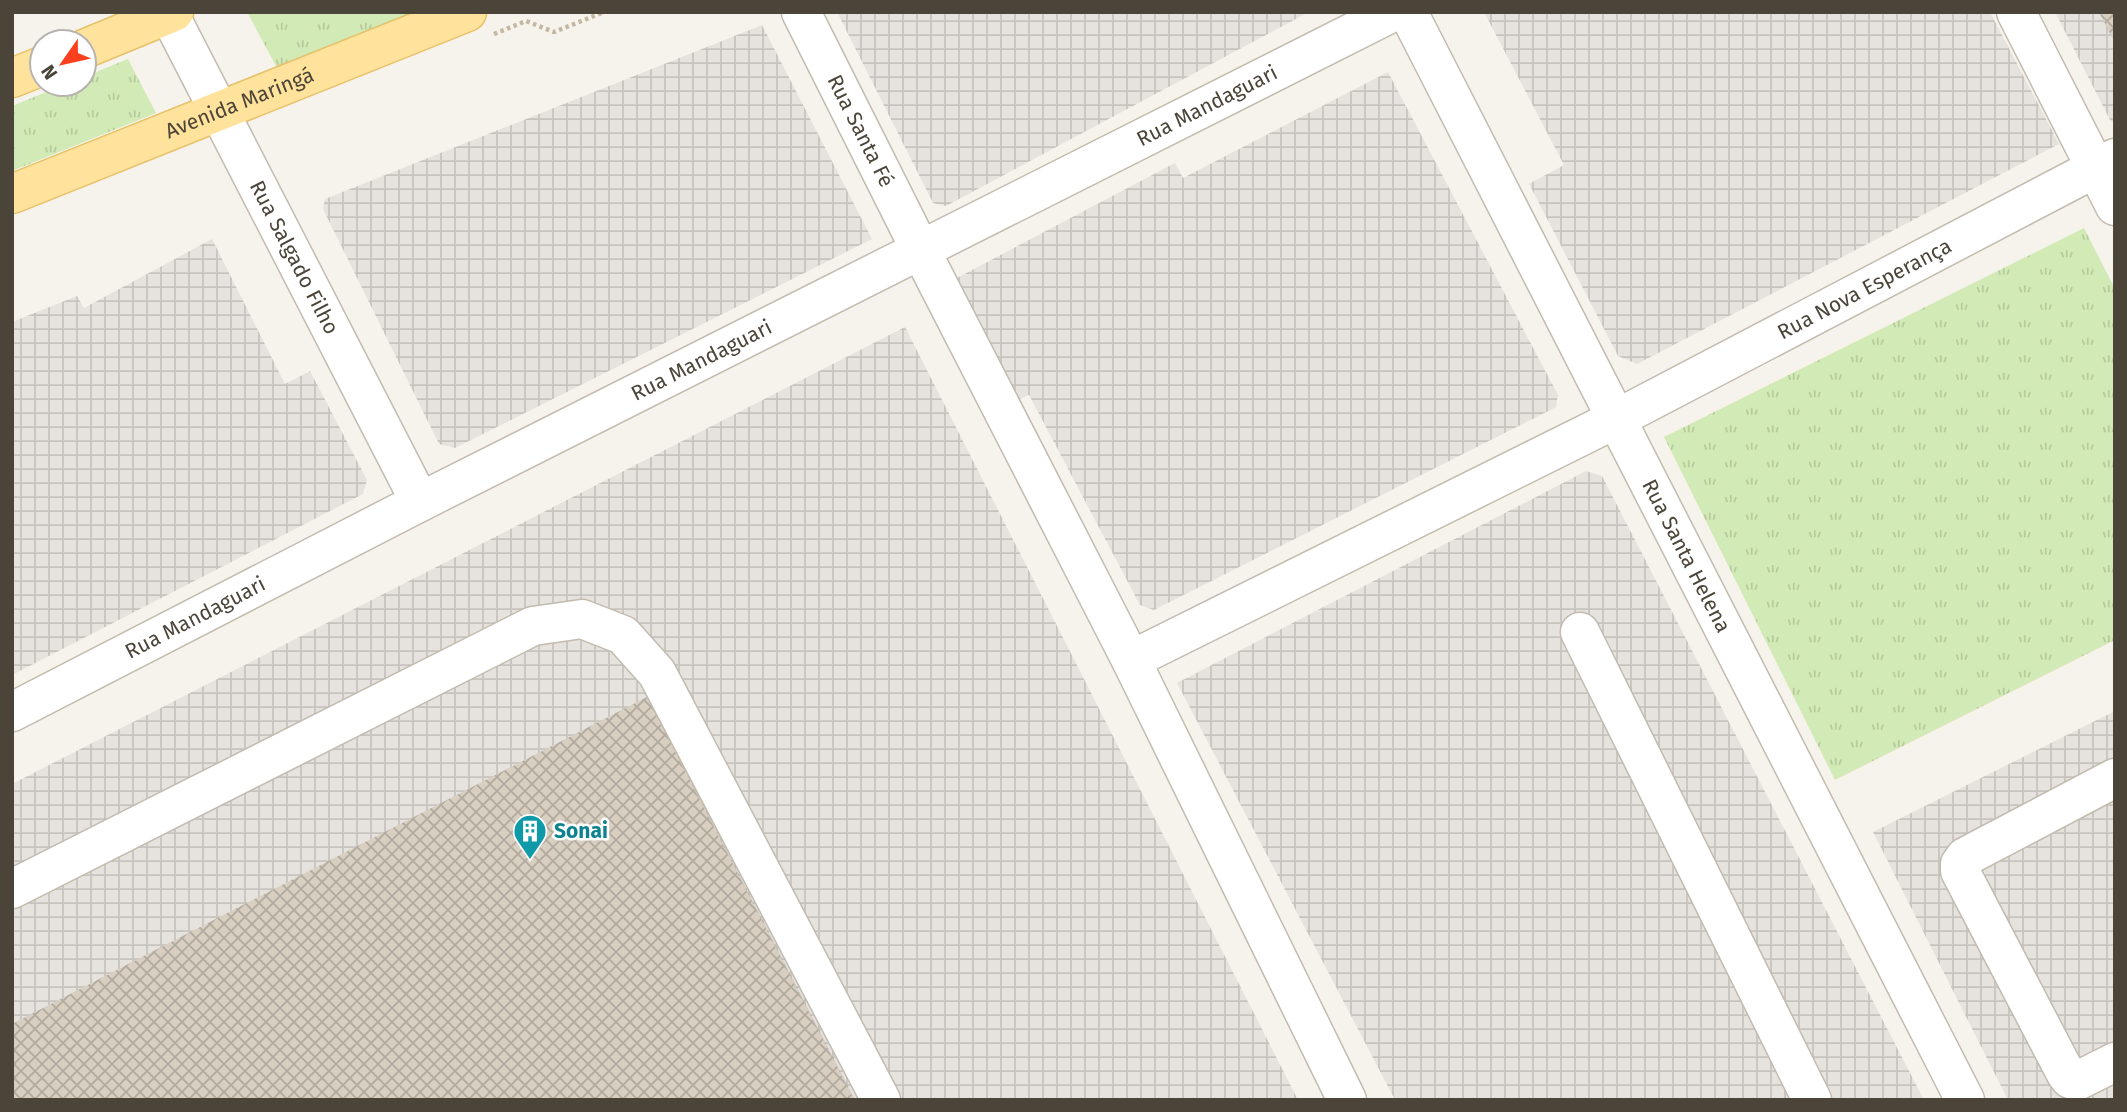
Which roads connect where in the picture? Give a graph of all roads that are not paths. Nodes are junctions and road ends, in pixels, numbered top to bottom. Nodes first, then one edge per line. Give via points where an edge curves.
1 (467, 12) edge
2 (802, 12) edge
3 (1393, 12) edge
4 (1408, 12) edge
5 (2016, 12) edge
6 (171, 13) edge
7 (98, 43) edge
8 (220, 110) junction
9 (2105, 163) edge
10 (12, 194) edge
11 (2115, 206) edge
12 (920, 249) junction
13 (1616, 419) junction
14 (420, 502) junction
15 (1580, 632) dead end
16 (1131, 660) junction
17 (12, 712) edge
18 (2115, 778) edge
19 (12, 889) edge
20 (2115, 1062) edge
21 (881, 1100) edge
22 (1347, 1100) edge
23 (1812, 1100) edge
24 (1965, 1100) edge

1 - 8 main road, Avenida Maringá
2 - 12 street, Rua Santa Fé
3 - 12 street, Rua Mandaguari
4 - 13 street, Rua Santa Helena
5 - 9 street
6 - 7 main road
6 - 8 street, Rua Salgado Filho
8 - 10 main road, Avenida Maringá
8 - 14 street, Rua Salgado Filho
9 - 11 street
9 - 13 street, Rua Nova Esperança
12 - 14 street, Rua Mandaguari
12 - 16 street, Rua Santa Fé
13 - 16 street, Rua Nova Esperança
13 - 24 street, Rua Santa Helena
14 - 17 street, Rua Mandaguari
15 - 23 street
16 - 22 street, Rua Santa Fé
18 - 20 street via 1960,864 2070,1079 2077,1081
19 - 21 street via 533,626 582,619 623,635 657,673

